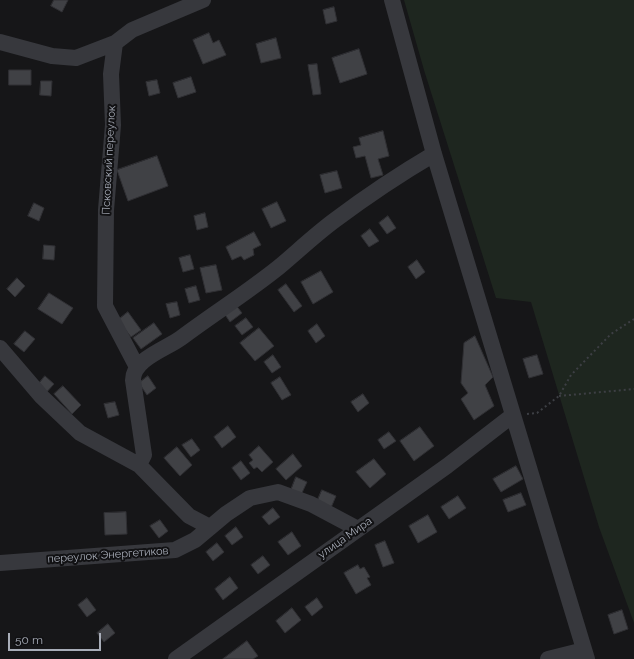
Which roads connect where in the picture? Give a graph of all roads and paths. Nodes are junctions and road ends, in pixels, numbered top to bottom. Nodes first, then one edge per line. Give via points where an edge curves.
1 (203, 0) edge
2 (392, 0) edge
3 (0, 42) edge
4 (115, 43) junction
5 (434, 154) junction
6 (634, 319) edge
7 (0, 348) edge
8 (137, 367) junction
9 (634, 389) edge
10 (559, 396) junction
11 (513, 415) junction
12 (139, 465) junction
13 (210, 527) junction
14 (358, 529) junction
15 (0, 563) edge
16 (586, 655) edge
17 (176, 659) edge
18 (548, 659) edge

1 - 4 street via 132,30
2 - 5 street
3 - 4 street via 52,56 76,58
4 - 8 street, Псковский переулок via 111,74 113,125 106,210 105,306
5 - 8 street via 390,180 334,220 279,267
5 - 11 street
6 - 10 path via 611,334 571,375
7 - 12 street via 42,397 80,433
8 - 12 street via 133,380 144,455
9 - 10 path
10 - 11 path via 537,413
11 - 14 street, улица Мира
11 - 16 street
12 - 13 street via 189,516
13 - 14 street, переулок Энергетиков via 250,498 278,492 311,504
13 - 15 street, переулок Энергетиков via 195,540 175,550
14 - 17 street, улица Мира
16 - 18 street

